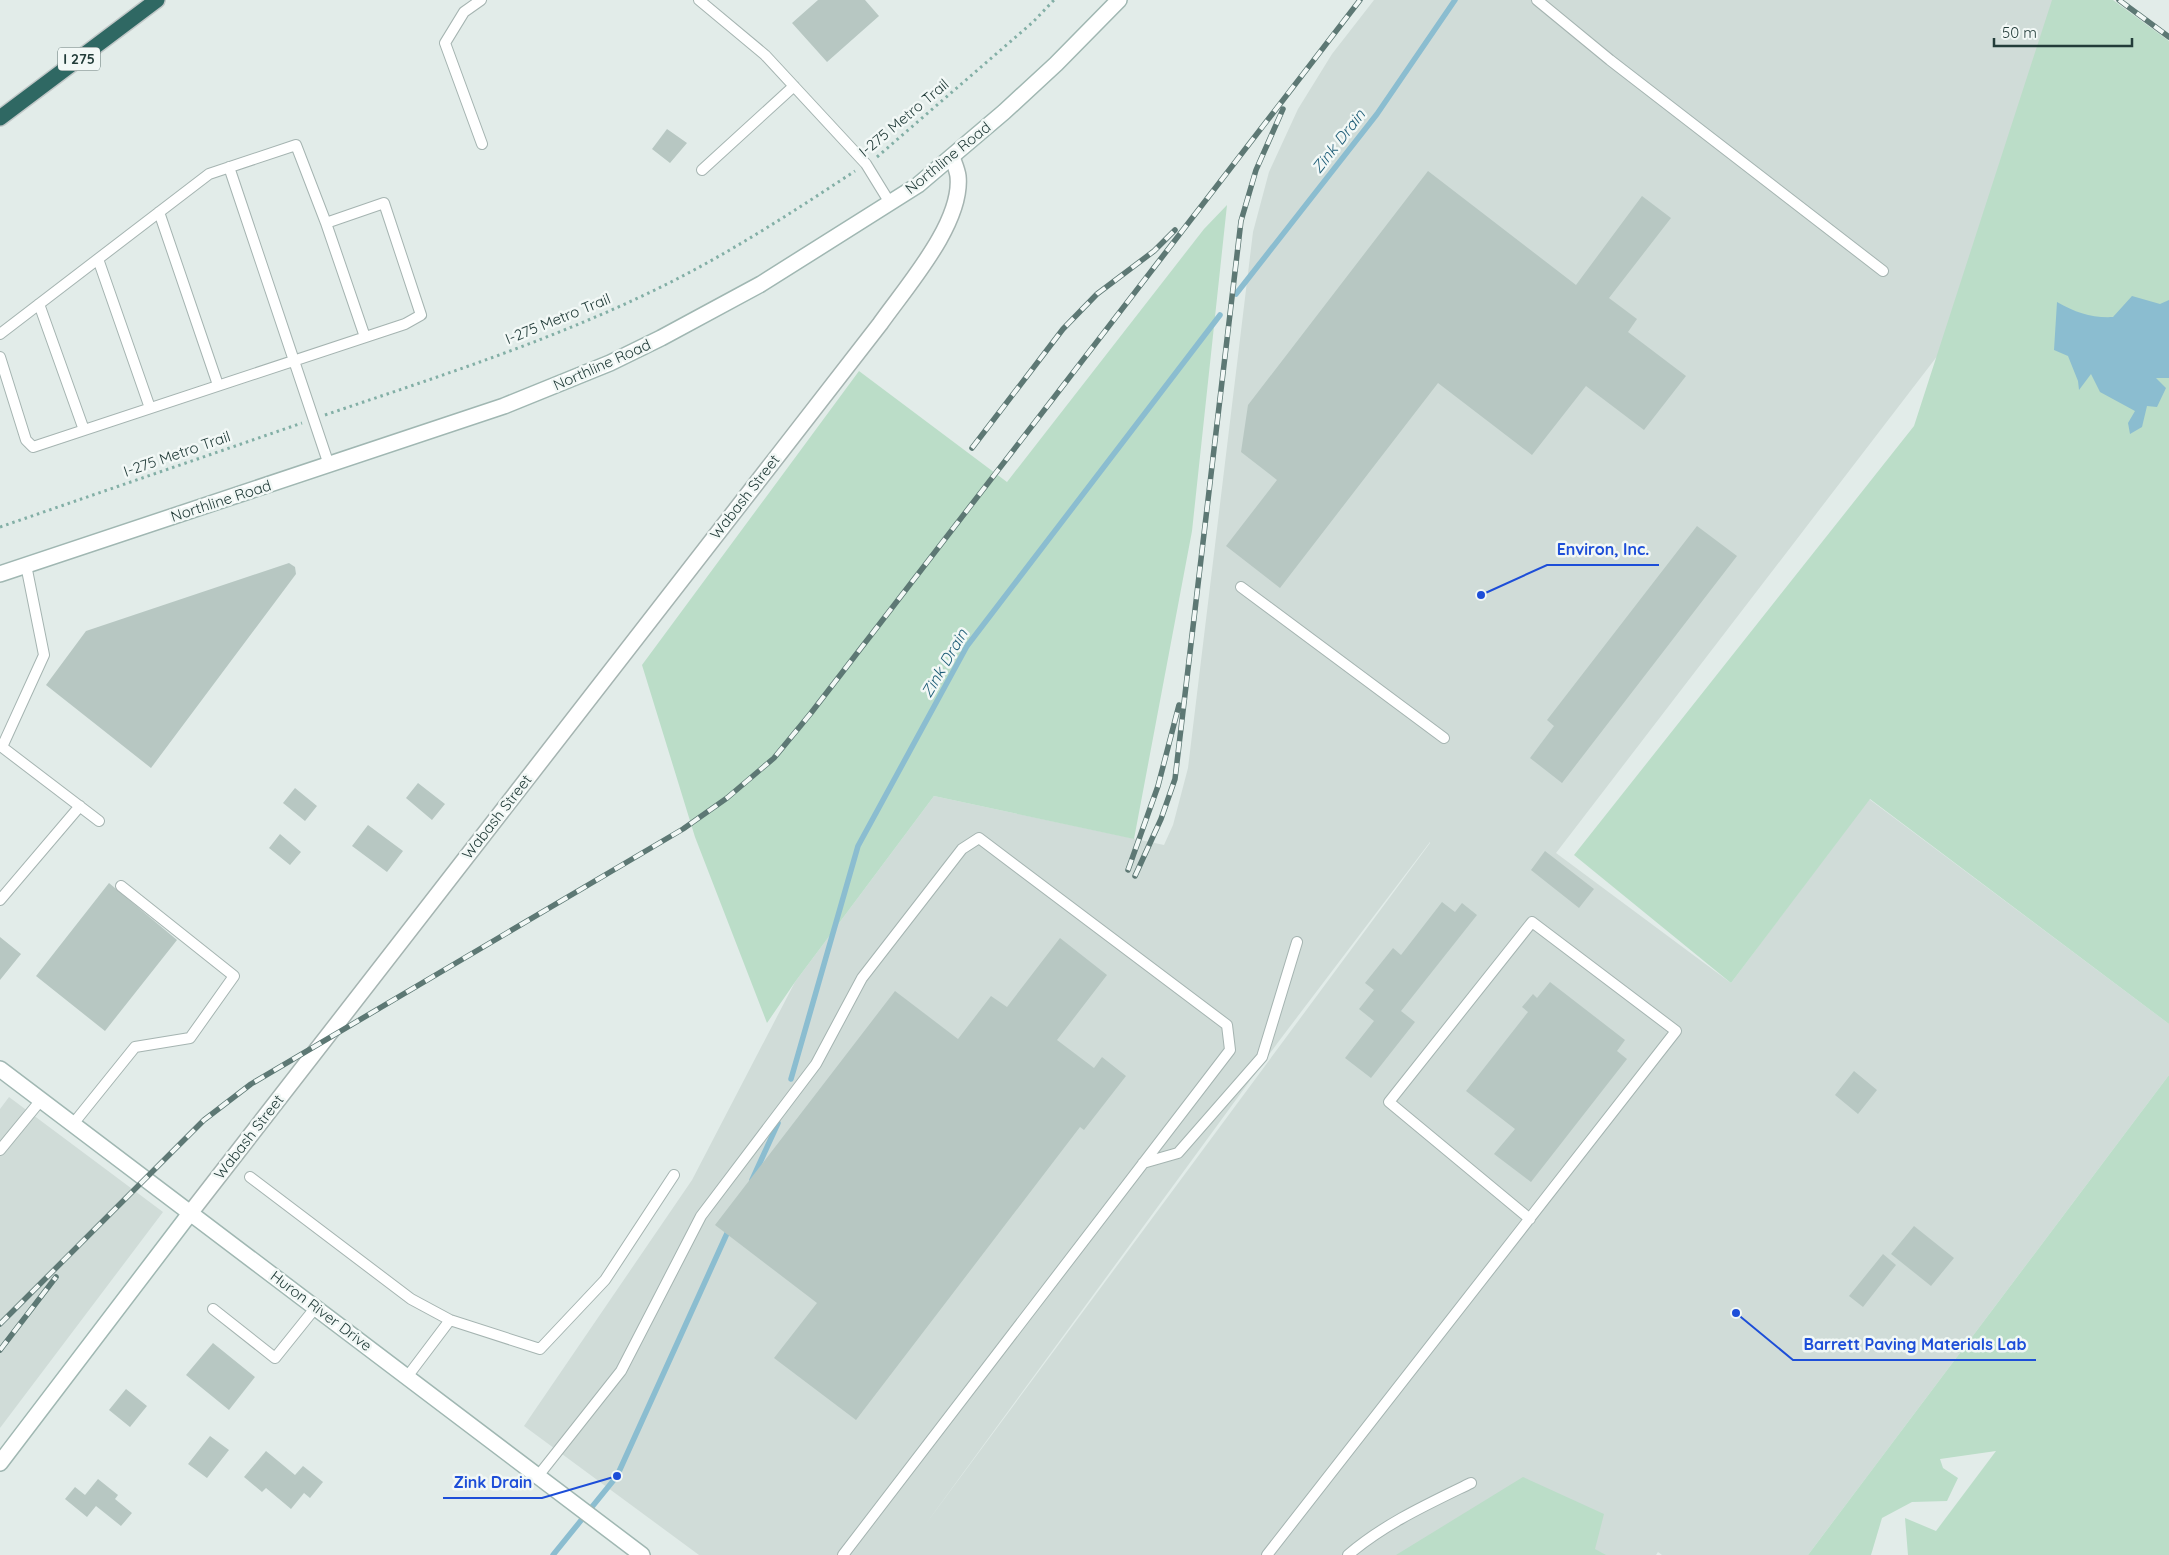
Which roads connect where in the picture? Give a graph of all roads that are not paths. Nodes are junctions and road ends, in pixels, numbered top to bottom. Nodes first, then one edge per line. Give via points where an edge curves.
1 (158, 0) edge
2 (481, 0) edge
3 (699, 0) edge
4 (1119, 0) edge
5 (1537, 0) edge
6 (794, 86) junction
7 (0, 118) edge
8 (482, 144) dead end
9 (952, 157) junction
10 (229, 167) junction
11 (702, 170) dead end
12 (890, 203) junction
13 (159, 212) junction
14 (326, 223) junction
15 (98, 259) junction
16 (1883, 271) dead end
17 (39, 304) junction
18 (0, 334) edge
19 (365, 337) junction
20 (0, 358) edge
21 (292, 360) junction
22 (218, 385) junction
23 (150, 408) junction
24 (84, 430) junction
25 (329, 465) junction
26 (26, 566) junction
27 (0, 574) edge
28 (1241, 587) dead end
29 (1444, 738) dead end
30 (80, 806) junction
31 (99, 821) dead end
32 (120, 886) dead end
33 (0, 900) edge
34 (1297, 942) dead end
35 (0, 1069) edge
36 (40, 1100) junction
37 (74, 1124) junction
38 (0, 1150) edge
39 (1143, 1163) junction
40 (674, 1175) dead end
41 (250, 1177) dead end
42 (191, 1212) junction
43 (1530, 1219) junction
44 (316, 1307) junction
45 (214, 1309) dead end
46 (450, 1320) junction
47 (407, 1377) junction
48 (0, 1463) edge
49 (538, 1476) junction
50 (1471, 1483) dead end
51 (642, 1555) edge
52 (843, 1555) edge
53 (1268, 1555) edge
54 (1348, 1555) edge

1 - 7 highway, I 275
2 - 8 lane via 464,12 445,43
3 - 6 lane via 765,55
4 - 9 street, Northline Road via 1056,64
5 - 16 lane
6 - 11 lane
6 - 12 lane via 866,164
9 - 12 street, Northline Road
9 - 42 street, Wabash Street via 958,176 956,201 944,234 880,324
10 - 13 lane via 209,174
10 - 14 lane via 296,145
10 - 21 lane
12 - 25 street, Northline Road via 753,288 610,363 504,406
13 - 15 lane
13 - 22 lane
14 - 19 lane
14 - 19 lane via 384,203 421,315 405,324
15 - 17 lane
15 - 23 lane
17 - 18 lane
17 - 24 lane
19 - 21 lane
20 - 24 lane via 26,440 33,447
21 - 22 lane
21 - 25 lane
22 - 23 lane
23 - 24 lane
25 - 26 street, Northline Road
26 - 27 street, Northline Road
26 - 30 lane via 44,655 2,746
28 - 29 lane
30 - 31 lane
30 - 33 lane
32 - 37 lane via 234,976 190,1038 135,1047
34 - 39 lane via 1262,1057 1178,1153
35 - 36 street, Huron River Drive
36 - 37 street, Huron River Drive
36 - 38 lane
37 - 42 street, Huron River Drive
39 - 49 lane via 1230,1050 1227,1025 979,838 962,849 862,978 816,1064 701,1216 621,1371
39 - 52 lane
40 - 46 lane via 605,1280 540,1349
41 - 46 lane via 411,1299
42 - 44 street, Huron River Drive
42 - 48 street, Wabash Street
43 - 43 lane via 1389,1102 1532,922 1676,1031
43 - 53 lane
44 - 45 lane via 275,1358
44 - 47 street, Huron River Drive
46 - 47 lane
47 - 49 street, Huron River Drive
49 - 51 street, Huron River Drive
50 - 54 lane via 1408,1513 1362,1542

